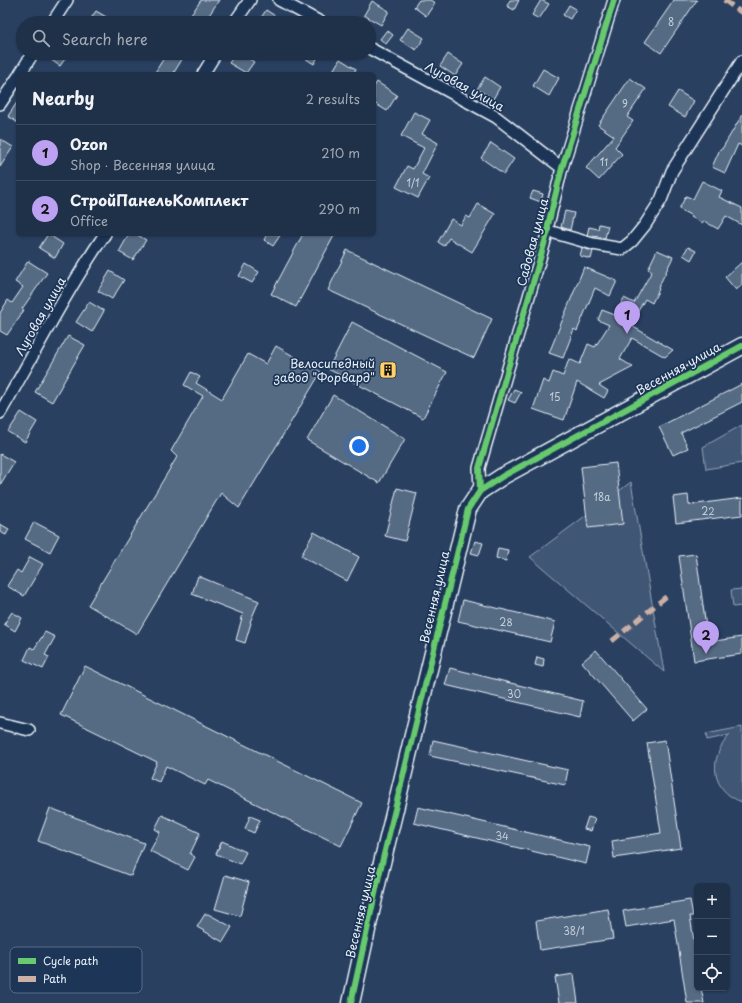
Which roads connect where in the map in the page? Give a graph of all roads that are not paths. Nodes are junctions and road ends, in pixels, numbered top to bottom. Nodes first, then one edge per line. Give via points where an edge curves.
1 (67, 0) edge
2 (250, 0) edge
3 (279, 0) edge
4 (614, 0) edge
5 (57, 16) edge
6 (239, 16) edge
7 (309, 16) edge
8 (376, 52) edge
9 (29, 60) edge
10 (212, 60) edge
11 (742, 61) edge
12 (21, 72) edge
13 (204, 72) edge
14 (16, 80) edge
15 (0, 104) edge
16 (562, 168) junction
17 (548, 231) junction
18 (105, 236) edge
19 (742, 346) edge
20 (0, 413) edge
21 (480, 491) junction
22 (0, 723) edge
23 (29, 730) dead end
24 (351, 1003) edge

1 - 5 street
2 - 6 street
3 - 7 street
4 - 16 street, Садовая улица
8 - 16 street, Луговая улица via 496,117
9 - 12 street
10 - 13 street
11 - 17 street via 672,171 661,200 632,241 622,249
14 - 15 street
16 - 17 street, Садовая улица
17 - 21 street, Садовая улица via 479,468
18 - 20 street, Луговая улица via 60,307
19 - 21 street, Весенняя улица
21 - 24 street, Весенняя улица via 468,509 461,532
22 - 23 street

